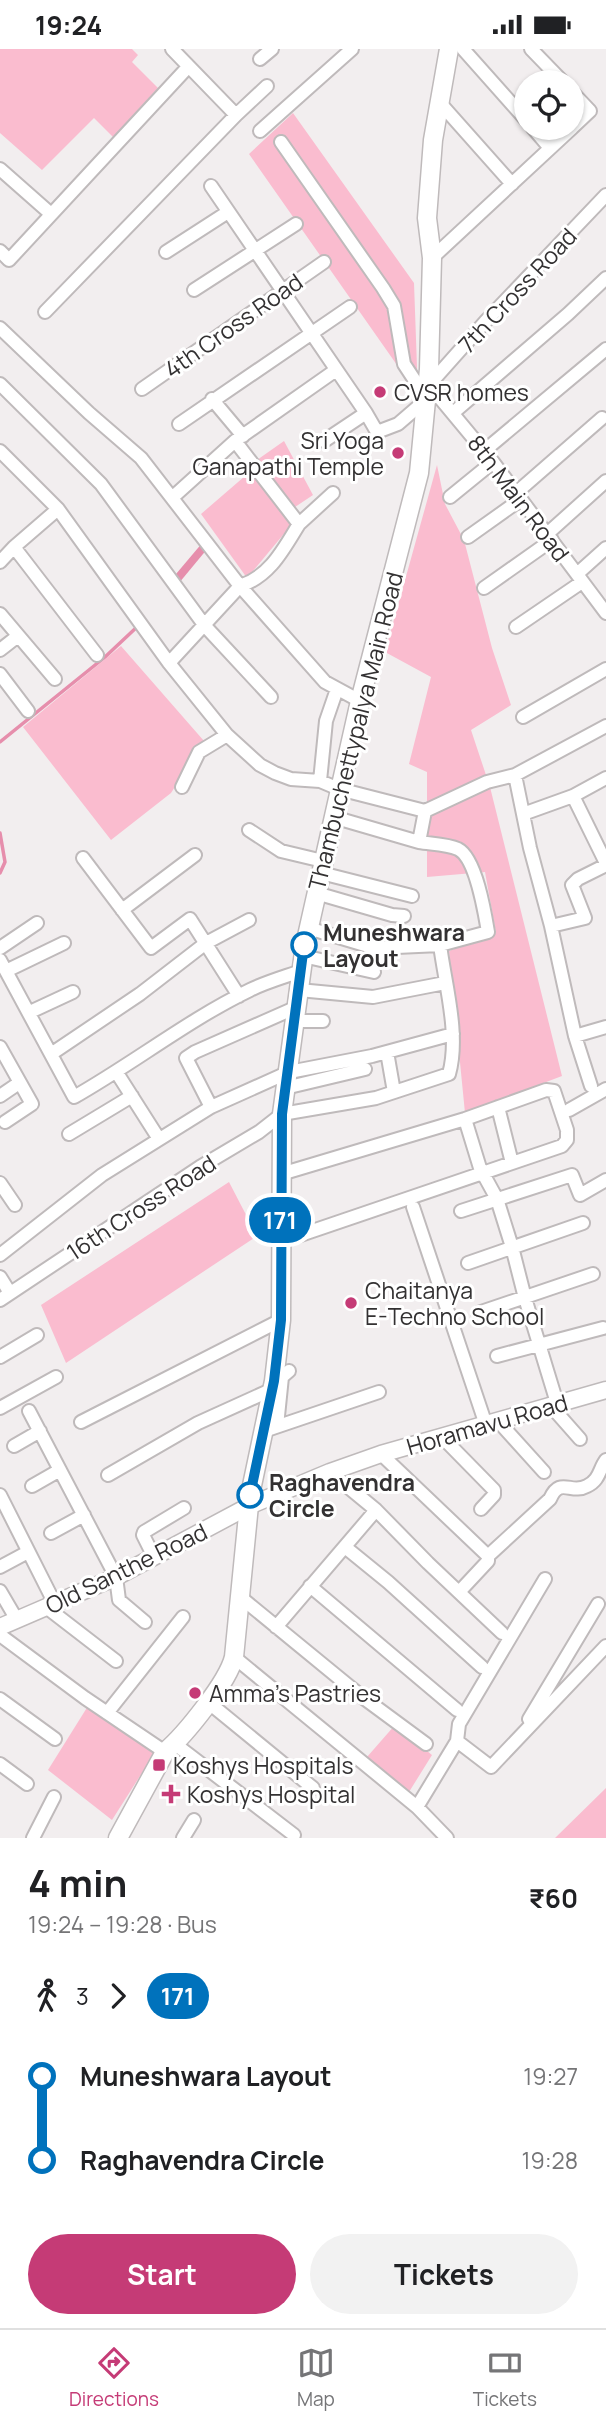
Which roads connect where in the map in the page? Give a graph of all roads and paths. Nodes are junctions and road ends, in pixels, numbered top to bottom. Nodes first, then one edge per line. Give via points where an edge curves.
1 (172, 49) edge
2 (272, 49) edge
3 (352, 49) edge
4 (449, 49) edge
5 (463, 49) edge
6 (531, 49) edge
7 (260, 59) dead end
8 (188, 67) junction
9 (551, 70) edge
10 (267, 86) dead end
11 (440, 103) junction
12 (514, 106) edge
13 (236, 115) junction
14 (260, 131) dead end
15 (543, 140) edge
16 (559, 140) edge
17 (281, 142) dead end
18 (550, 148) junction
19 (0, 169) edge
20 (512, 184) junction
21 (211, 185) dead end
22 (606, 195) edge
23 (228, 212) junction
24 (51, 214) junction
25 (296, 224) dead end
26 (0, 251) edge
27 (254, 251) junction
28 (166, 252) dead end
29 (432, 258) junction
30 (324, 262) dead end
31 (606, 278) edge
32 (194, 290) dead end
33 (282, 291) junction
34 (350, 307) dead end
35 (45, 312) dead end
36 (0, 328) edge
37 (310, 332) junction
38 (606, 349) edge
39 (336, 370) junction
40 (0, 384) edge
41 (142, 389) dead end
42 (428, 392) junction
43 (212, 400) junction
44 (366, 413) junction
45 (453, 413) junction
46 (602, 418) dead end
47 (179, 424) dead end
48 (398, 424) junction
49 (424, 426) junction
50 (239, 439) junction
51 (324, 441) dead end
52 (0, 451) edge
53 (484, 451) junction
54 (493, 462) junction
55 (606, 481) edge
56 (333, 493) dead end
57 (518, 496) junction
58 (173, 497) junction
59 (450, 497) dead end
60 (58, 509) junction
61 (299, 524) junction
62 (468, 537) dead end
63 (549, 537) junction
64 (14, 547) junction
65 (606, 548) edge
66 (0, 562) edge
67 (579, 578) junction
68 (240, 586) junction
69 (484, 588) dead end
70 (606, 613) edge
71 (0, 614) edge
72 (205, 625) junction
73 (516, 627) dead end
74 (18, 636) junction
75 (0, 650) edge
76 (97, 655) dead end
77 (169, 663) junction
78 (606, 669) edge
79 (0, 674) edge
80 (55, 679) dead end
81 (337, 689) junction
82 (271, 697) dead end
83 (360, 701) junction
84 (28, 711) dead end
85 (523, 717) dead end
86 (606, 726) edge
87 (227, 735) junction
88 (515, 775) junction
89 (606, 778) edge
90 (320, 781) junction
91 (182, 787) dead end
92 (339, 789) junction
93 (573, 796) junction
94 (425, 811) junction
95 (523, 814) junction
96 (333, 817) junction
97 (249, 830) dead end
98 (600, 835) edge
99 (419, 842) junction
100 (195, 855) dead end
101 (83, 857) dead end
102 (606, 863) edge
103 (322, 867) junction
104 (316, 893) junction
105 (412, 896) dead end
106 (122, 910) junction
107 (404, 916) dead end
108 (250, 920) dead end
109 (37, 923) dead end
110 (551, 926) junction
111 (308, 928) junction
112 (64, 943) dead end
113 (206, 943) junction
114 (440, 944) junction
115 (0, 948) edge
116 (302, 964) junction
117 (3, 965) edge
118 (374, 972) dead end
119 (445, 983) junction
120 (73, 992) dead end
121 (239, 996) junction
122 (297, 1006) junction
123 (30, 1012) junction
124 (323, 1021) dead end
125 (606, 1027) edge
126 (453, 1034) junction
127 (575, 1036) junction
128 (0, 1047) edge
129 (387, 1052) junction
130 (51, 1054) junction
131 (366, 1069) dead end
132 (117, 1073) junction
133 (287, 1080) junction
134 (19, 1083) junction
135 (591, 1086) dead end
136 (606, 1089) edge
137 (394, 1092) junction
138 (0, 1096) edge
139 (132, 1096) junction
140 (211, 1107) junction
141 (498, 1107) junction
142 (569, 1109) dead end
143 (282, 1114) junction
144 (465, 1119) junction
145 (5, 1122) dead end
146 (69, 1134) dead end
147 (159, 1139) junction
148 (512, 1163) junction
149 (483, 1173) junction
150 (281, 1174) junction
151 (606, 1180) edge
152 (0, 1183) edge
153 (497, 1199) junction
154 (15, 1205) dead end
155 (413, 1207) dead end
156 (461, 1211) dead end
157 (583, 1223) dead end
158 (280, 1242) junction
159 (512, 1247) junction
160 (0, 1255) edge
161 (468, 1263) dead end
162 (593, 1274) dead end
163 (0, 1277) edge
164 (5, 1297) edge
165 (524, 1298) junction
166 (478, 1313) dead end
167 (281, 1320) junction
168 (603, 1328) dead end
169 (37, 1335) dead end
170 (541, 1345) junction
171 (498, 1356) dead end
172 (0, 1357) edge
173 (289, 1371) dead end
174 (56, 1377) dead end
175 (273, 1389) junction
176 (606, 1390) edge
177 (379, 1392) dead end
178 (553, 1404) junction
179 (0, 1408) edge
180 (29, 1411) dead end
181 (81, 1422) dead end
182 (492, 1423) junction
183 (271, 1428) junction
184 (40, 1431) junction
185 (442, 1437) junction
186 (580, 1439) dead end
187 (13, 1446) dead end
188 (381, 1454) junction
189 (606, 1460) edge
190 (61, 1470) junction
191 (330, 1472) junction
192 (544, 1472) dead end
193 (108, 1475) dead end
194 (32, 1486) dead end
195 (0, 1495) edge
196 (251, 1505) junction
197 (184, 1509) dead end
198 (481, 1509) dead end
199 (376, 1510) junction
200 (84, 1515) junction
201 (51, 1533) dead end
202 (345, 1547) junction
203 (28, 1552) junction
204 (488, 1556) junction
205 (154, 1557) junction
206 (0, 1567) edge
207 (116, 1577) junction
208 (545, 1579) dead end
209 (310, 1586) junction
210 (0, 1591) edge
211 (460, 1591) junction
212 (239, 1596) junction
213 (598, 1604) dead end
214 (51, 1605) junction
215 (183, 1616) dead end
216 (17, 1621) junction
217 (145, 1622) dead end
218 (0, 1627) edge
219 (276, 1627) junction
220 (502, 1633) dead end
221 (0, 1635) edge
222 (606, 1646) edge
223 (234, 1657) junction
224 (116, 1661) dead end
225 (482, 1667) dead end
226 (0, 1699) edge
227 (208, 1702) junction
228 (457, 1710) dead end
229 (107, 1713) junction
230 (55, 1739) dead end
231 (517, 1740) junction
232 (457, 1741) junction
233 (426, 1744) dead end
234 (170, 1748) junction
235 (0, 1764) edge
236 (27, 1784) dead end
237 (313, 1788) dead end
238 (54, 1797) dead end
239 (417, 1807) junction
240 (194, 1820) dead end
241 (294, 1835) dead end
242 (33, 1838) edge
243 (118, 1838) edge
244 (183, 1838) edge
245 (447, 1838) edge

1 - 8 street
2 - 7 street
3 - 14 street
4 - 11 main road, Thambuchettypalya Main Road
5 - 12 street
6 - 9 street
8 - 13 street
8 - 24 street
10 - 13 street
11 - 20 street
11 - 29 main road, Thambuchettypalya Main Road via 427,218
13 - 35 street
15 - 18 street
16 - 18 street
17 - 42 street, 8th Main Road via 394,306 404,364
18 - 20 street
19 - 24 street
20 - 29 street
21 - 23 street
22 - 42 street, 7th Cross Road via 493,313
23 - 27 street
23 - 28 street
24 - 26 street via 9,260
25 - 27 street
27 - 32 street
27 - 33 street
29 - 42 main road, Thambuchettypalya Main Road
30 - 33 street, 4th Cross Road
31 - 45 street
33 - 37 street
33 - 41 street, 4th Cross Road
34 - 37 street
36 - 58 street via 141,458
37 - 39 street
37 - 43 street
38 - 53 street
39 - 44 street
39 - 50 street
40 - 72 street via 101,484
42 - 45 street, 8th Main Road
42 - 48 street, 7th Cross Road
42 - 49 main road, Thambuchettypalya Main Road
43 - 47 street
43 - 50 street
44 - 48 street via 377,432
44 - 51 street
45 - 53 street, 8th Main Road
46 - 57 street
48 - 49 street
49 - 83 main road, Thambuchettypalya Main Road via 419,473
50 - 58 street
50 - 61 street
52 - 60 street
53 - 54 street, 8th Main Road
54 - 57 street, 8th Main Road
54 - 59 street
55 - 63 street
56 - 61 street
57 - 62 street
57 - 63 street, 8th Main Road
58 - 68 street
60 - 64 street
60 - 77 street
61 - 68 street via 274,565
63 - 67 street, 8th Main Road
63 - 69 street
64 - 66 street
64 - 76 street
65 - 67 street
67 - 70 street, 8th Main Road
67 - 73 street
68 - 72 street
68 - 81 street via 325,682
71 - 74 street
72 - 77 street
72 - 82 street
74 - 75 street
74 - 80 street
77 - 87 street
78 - 85 street
79 - 84 street
81 - 83 street
81 - 90 street via 324,729
83 - 92 main road, Thambuchettypalya Main Road
86 - 88 street
87 - 90 street via 275,773
87 - 91 street via 198,752
88 - 94 street via 486,782
88 - 95 street
89 - 93 street
90 - 92 street
92 - 94 street
92 - 96 main road, Thambuchettypalya Main Road
93 - 95 street
93 - 98 street
94 - 99 street
95 - 110 street
96 - 99 street
96 - 103 main road, Thambuchettypalya Main Road
97 - 103 street via 281,851
98 - 102 street
99 - 114 street via 463,853 481,890 488,932
100 - 106 street
101 - 106 street
102 - 110 street via 572,885 585,918
103 - 104 main road, Thambuchettypalya Main Road
103 - 105 street
104 - 107 street
104 - 111 main road, Thambuchettypalya Main Road
106 - 113 street via 151,948 190,919
108 - 113 street
109 - 115 street
110 - 127 street
111 - 114 street via 375,948
111 - 116 main road, Thambuchettypalya Main Road
112 - 117 street
113 - 121 street
113 - 130 street
114 - 119 street
116 - 118 street
116 - 121 street
116 - 122 main road, Thambuchettypalya Main Road
117 - 123 street
119 - 122 street
119 - 126 street
120 - 123 street
121 - 132 street
122 - 124 street
122 - 133 main road, Thambuchettypalya Main Road
122 - 140 street via 186,1058
123 - 130 street
125 - 127 street
126 - 129 street
126 - 137 street via 449,1074
127 - 135 street
128 - 134 street
129 - 133 street
129 - 137 street
130 - 132 street via 74,1097
131 - 133 street
132 - 139 street
133 - 140 street
133 - 143 main road, Thambuchettypalya Main Road
134 - 138 street
134 - 145 street via 32,1104
136 - 142 street
137 - 143 street
139 - 146 street
139 - 147 street
140 - 147 street
141 - 144 street
141 - 148 street
141 - 148 street via 551,1089 567,1130 562,1146
143 - 150 main road, Thambuchettypalya Main Road
143 - 164 street, 16th Cross Road
144 - 149 street
144 - 150 street
147 - 160 street via 102,1175
148 - 149 street
149 - 153 street
149 - 158 street
150 - 158 main road, Thambuchettypalya Main Road
151 - 153 street via 580,1195 572,1175
152 - 154 street
153 - 156 street
153 - 159 street
155 - 182 street
157 - 159 street
158 - 167 main road, Thambuchettypalya Main Road
159 - 161 street
159 - 165 street
162 - 165 street
163 - 164 street
165 - 166 street
165 - 170 street
167 - 175 main road, Thambuchettypalya Main Road
167 - 181 street
168 - 170 street
169 - 172 street
170 - 171 street
170 - 178 street
173 - 183 street via 282,1377
174 - 179 street
175 - 183 main road, Thambuchettypalya Main Road
175 - 193 street via 198,1423
176 - 178 street, Horamavu Road
177 - 183 street
178 - 182 street, Horamavu Road
178 - 186 street
180 - 184 street
182 - 185 street, Horamavu Road
182 - 192 street
183 - 196 main road, Thambuchettypalya Main Road
184 - 187 street
184 - 190 street
185 - 188 street, Horamavu Road
185 - 198 street via 494,1490
188 - 191 street, Horamavu Road
188 - 204 street
189 - 204 street via 598,1478 586,1487 554,1490 550,1499
190 - 194 street
190 - 200 street
191 - 196 street, Horamavu Road
191 - 199 street
195 - 203 street
196 - 205 street, Old Santhe Road
196 - 212 main road, Thambuchettypalya Main Road
197 - 205 street via 144,1532
199 - 202 street
199 - 211 street
200 - 201 street
200 - 207 street
202 - 209 street
202 - 225 street
203 - 206 street
203 - 214 street
204 - 211 street
205 - 207 street, Old Santhe Road
207 - 214 street, Old Santhe Road
207 - 217 street via 119,1600
208 - 232 street via 459,1724
209 - 219 street
209 - 228 street
210 - 216 street
211 - 220 street
212 - 219 street
212 - 223 main road, Thambuchettypalya Main Road
213 - 231 street
214 - 216 street, Old Santhe Road
214 - 224 street
215 - 229 street
216 - 218 street, Old Santhe Road
219 - 233 street
221 - 229 street
222 - 231 street
223 - 227 main road, Thambuchettypalya Main Road
223 - 239 street
226 - 230 street
227 - 234 main road, Thambuchettypalya Main Road
227 - 237 street
229 - 234 street
231 - 232 street via 491,1767
232 - 239 street
234 - 241 street
234 - 243 main road, Thambuchettypalya Main Road
235 - 236 street
238 - 242 street
239 - 245 street
240 - 244 street

